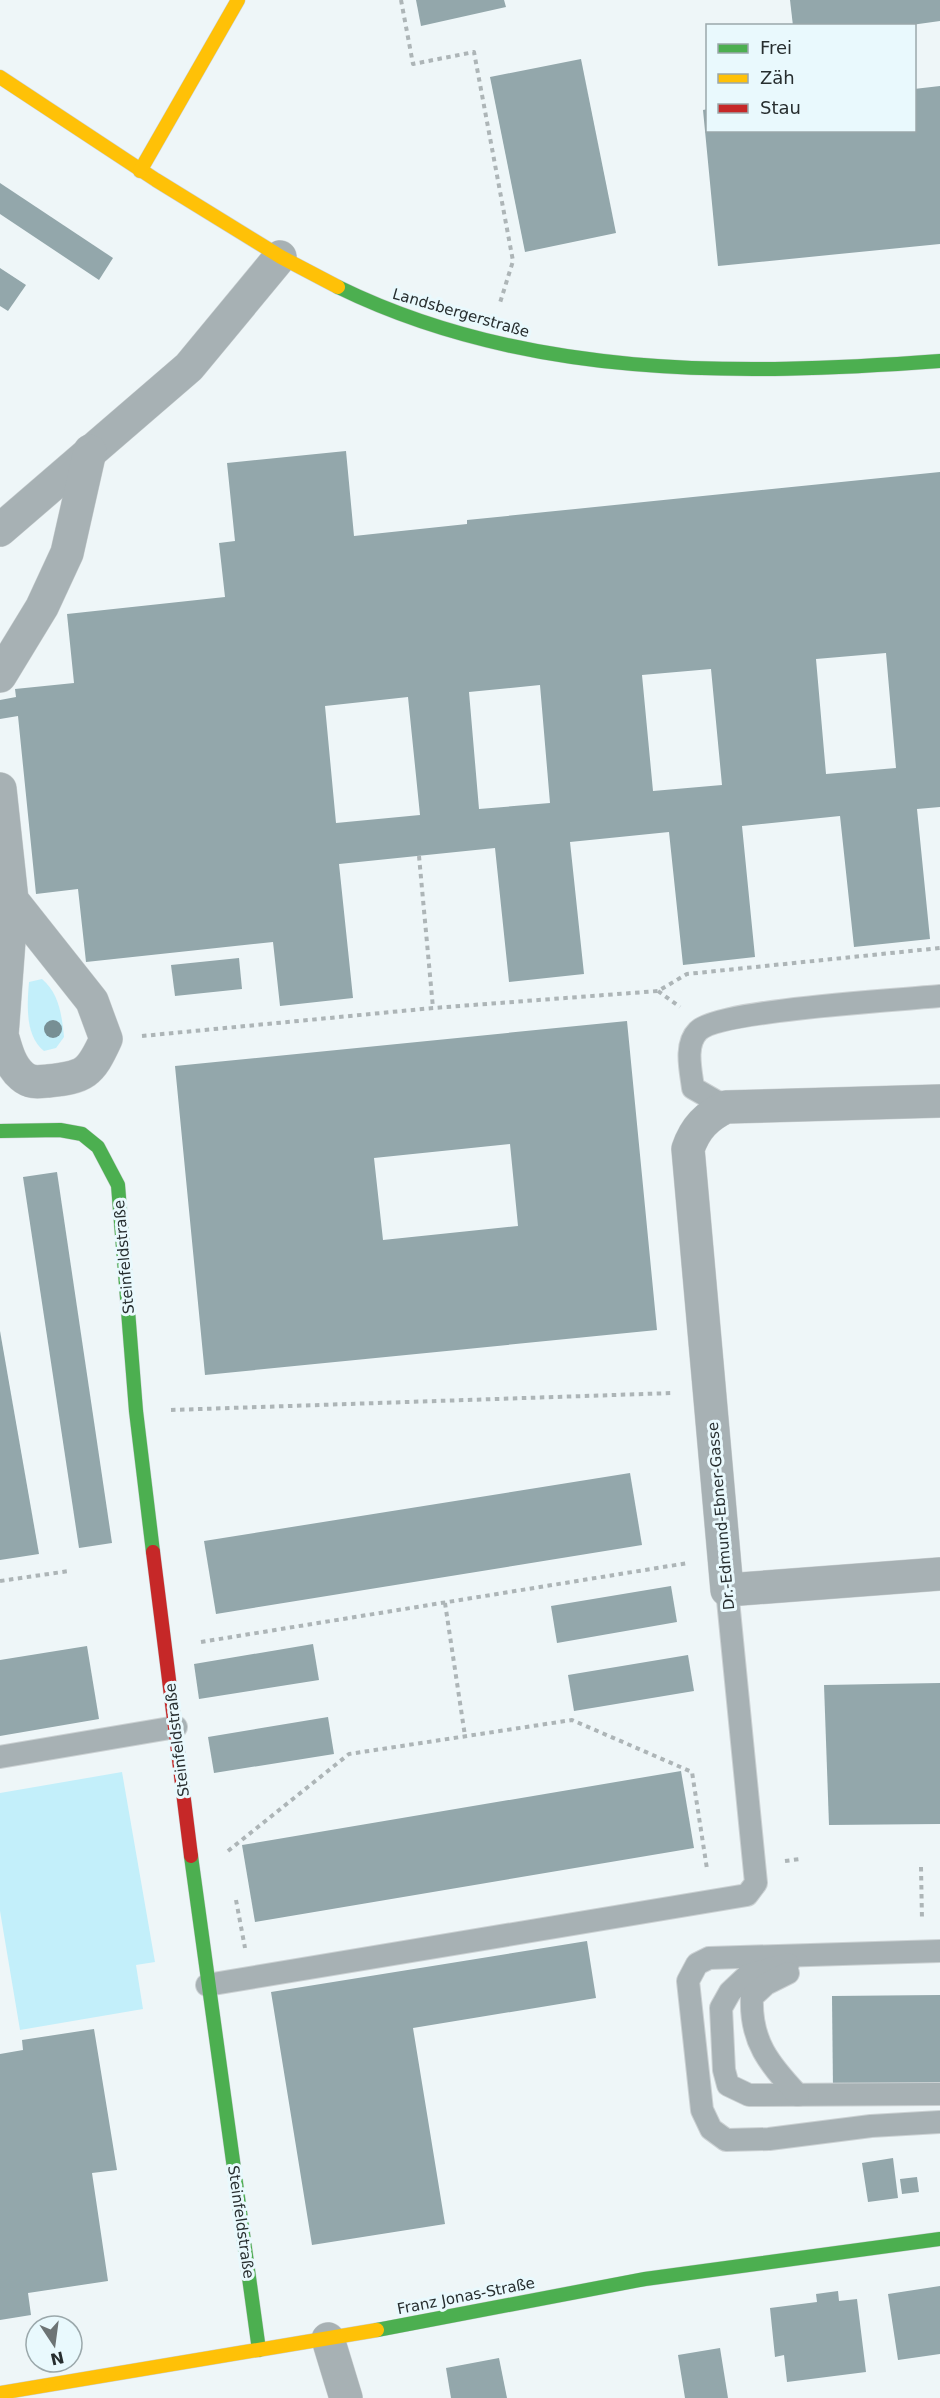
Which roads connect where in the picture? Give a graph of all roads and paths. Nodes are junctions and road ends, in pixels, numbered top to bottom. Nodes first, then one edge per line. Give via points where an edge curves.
1 (238, 0) edge
2 (401, 0) edge
3 (0, 77) edge
4 (140, 171) junction
5 (280, 257) junction
6 (488, 341) junction
7 (940, 361) edge
8 (90, 451) junction
9 (0, 530) edge
10 (0, 676) edge
11 (0, 789) edge
12 (419, 856) dead end
13 (12, 900) junction
14 (940, 948) edge
15 (940, 996) edge
16 (433, 1008) junction
17 (106, 1039) junction
18 (940, 1101) edge
19 (726, 1107) junction
20 (0, 1131) edge
21 (710, 1392) junction
22 (136, 1411) junction
23 (724, 1557) junction
24 (69, 1571) dead end
25 (940, 1574) edge
26 (0, 1581) edge
27 (727, 1590) junction
28 (445, 1602) junction
29 (166, 1648) junction
30 (176, 1727) junction
31 (465, 1736) junction
32 (0, 1756) edge
33 (800, 1859) dead end
34 (229, 1862) dead end
35 (781, 1862) dead end
36 (921, 1867) dead end
37 (707, 1873) dead end
38 (235, 1894) dead end
39 (245, 1948) dead end
40 (931, 1951) edge
41 (824, 1954) junction
42 (207, 1985) junction
43 (940, 2094) edge
44 (798, 2095) junction
45 (940, 2122) edge
46 (940, 2239) edge
47 (328, 2339) junction
48 (259, 2350) junction
49 (0, 2392) edge
50 (346, 2398) edge

1 - 4 street
2 - 6 path via 413,64 474,52 513,261
3 - 4 street, Landsbergerstraße
4 - 5 street, Landsbergerstraße
5 - 6 street, Landsbergerstraße via 392,311
5 - 8 street via 189,368
6 - 7 street, Landsbergerstraße via 574,360 656,369 749,371
8 - 9 street
8 - 10 street via 67,553 42,606
11 - 13 street
12 - 16 path
13 - 17 street via 88,995
13 - 17 street via 2,1035 8,1056 20,1075 32,1083 76,1078 95,1063
14 - 16 path via 687,974 658,991
15 - 19 lane via 750,1014 704,1025 691,1043 693,1088
16 - 17 path
18 - 19 street
19 - 21 street, Dr.-Edmund-Ebner-Gasse via 702,1123 688,1149
20 - 22 street, Steinfeldstraße via 67,1131 88,1136 106,1159 118,1185
21 - 22 path
21 - 23 street, Dr.-Edmund-Ebner-Gasse
22 - 29 street, Steinfeldstraße
23 - 27 street, Dr.-Edmund-Ebner-Gasse
23 - 28 path
24 - 26 path
25 - 27 street
27 - 42 lane, Dr.-Edmund-Ebner-Gasse via 756,1883 747,1895
28 - 29 path
28 - 31 path
29 - 30 street, Steinfeldstraße
30 - 32 lane
30 - 42 street, Steinfeldstraße
31 - 34 path via 349,1754 227,1851
31 - 37 path via 572,1720 692,1772
33 - 35 path
36 - 40 path
38 - 39 path
40 - 41 lane
41 - 44 lane via 766,1984 753,1997 751,2019 757,2040 771,2066
41 - 44 lane via 748,1975 730,1992 721,2008 728,2085 749,2095
41 - 45 lane via 709,1958 697,1964 688,1981 702,2110 711,2129 726,2140 737,2140
42 - 48 street, Steinfeldstraße
43 - 44 lane
46 - 47 street, Franz Jonas-Straße via 645,2278
47 - 48 street, Franz Jonas-Straße
47 - 50 street
48 - 49 street, Franz Jonas-Straße

